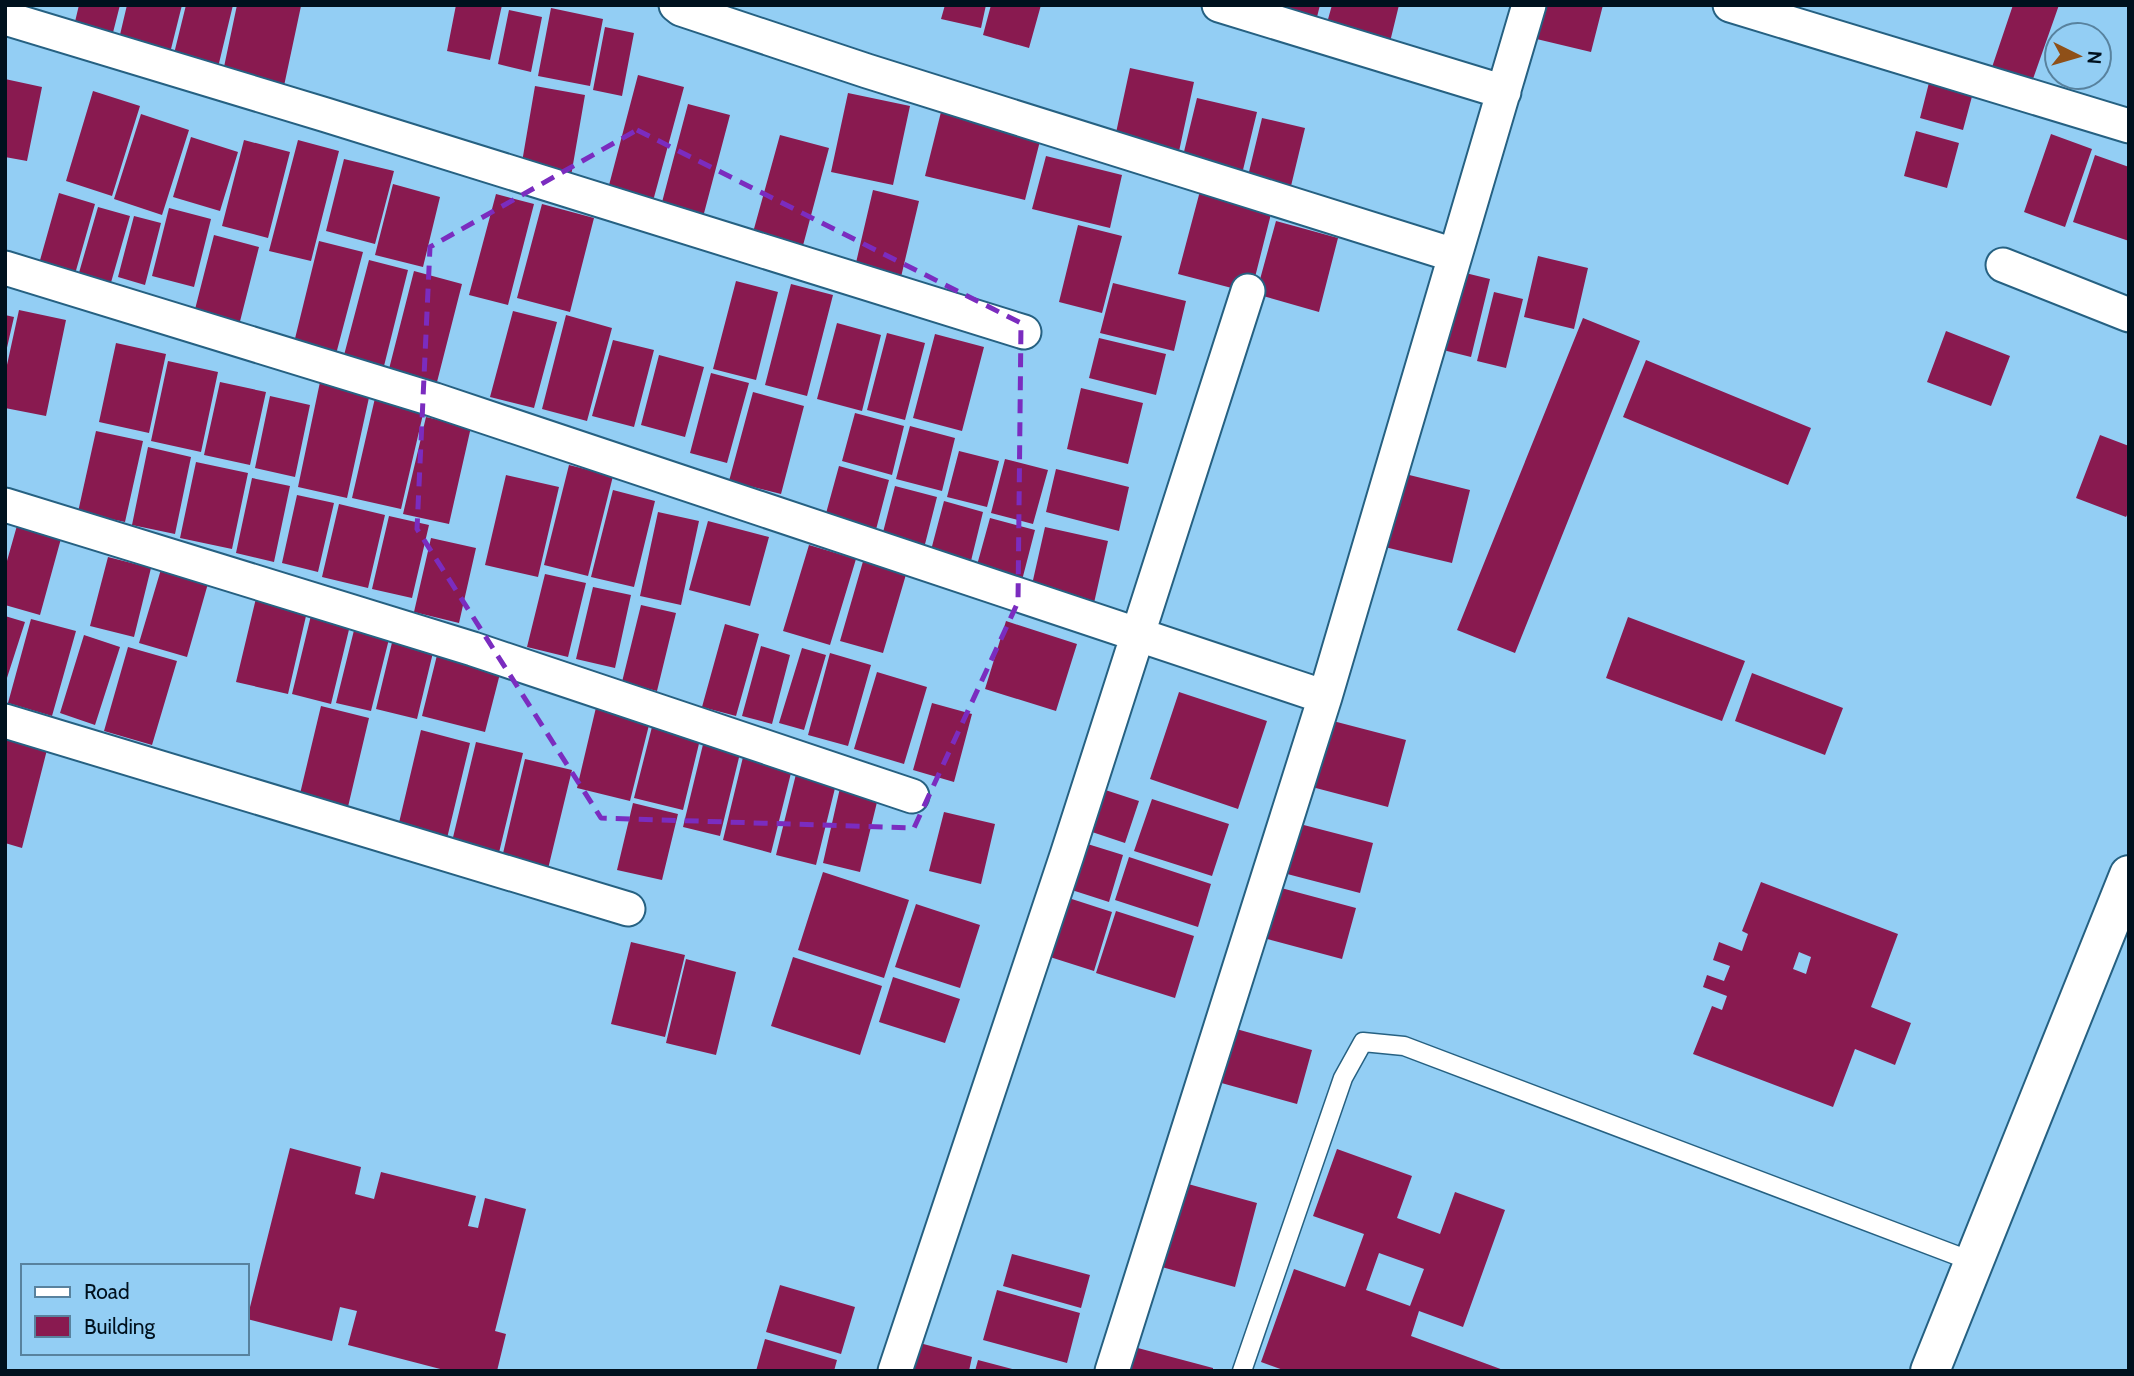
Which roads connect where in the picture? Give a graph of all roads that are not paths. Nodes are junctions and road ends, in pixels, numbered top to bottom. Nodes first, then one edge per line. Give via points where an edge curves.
1 (676, 5) edge
2 (1219, 5) edge
3 (1529, 5) edge
4 (1730, 5) edge
5 (5, 18) edge
6 (1504, 92) junction
7 (2129, 126) edge
8 (1454, 255) junction
9 (2003, 265) dead end
10 (5, 268) edge
11 (1248, 291) dead end
12 (2129, 315) edge
13 (1024, 332) dead end
14 (5, 505) edge
15 (1139, 634) junction
16 (1325, 697) junction
17 (5, 721) edge
18 (912, 796) dead end
19 (2129, 875) edge
20 (628, 909) dead end
21 (1974, 1262) junction
22 (895, 1371) edge
23 (1112, 1371) edge
24 (1242, 1371) edge
25 (1930, 1371) edge

1 - 8 street via 867,71
2 - 6 street
3 - 6 street
4 - 7 street
5 - 13 street
6 - 8 street
8 - 16 street
9 - 12 street
10 - 15 street via 435,400
11 - 15 street
14 - 18 street via 473,649
15 - 16 street
15 - 22 street
16 - 23 street
17 - 20 street
19 - 21 street
21 - 24 lane via 1404,1046 1363,1042 1343,1078
21 - 25 street

